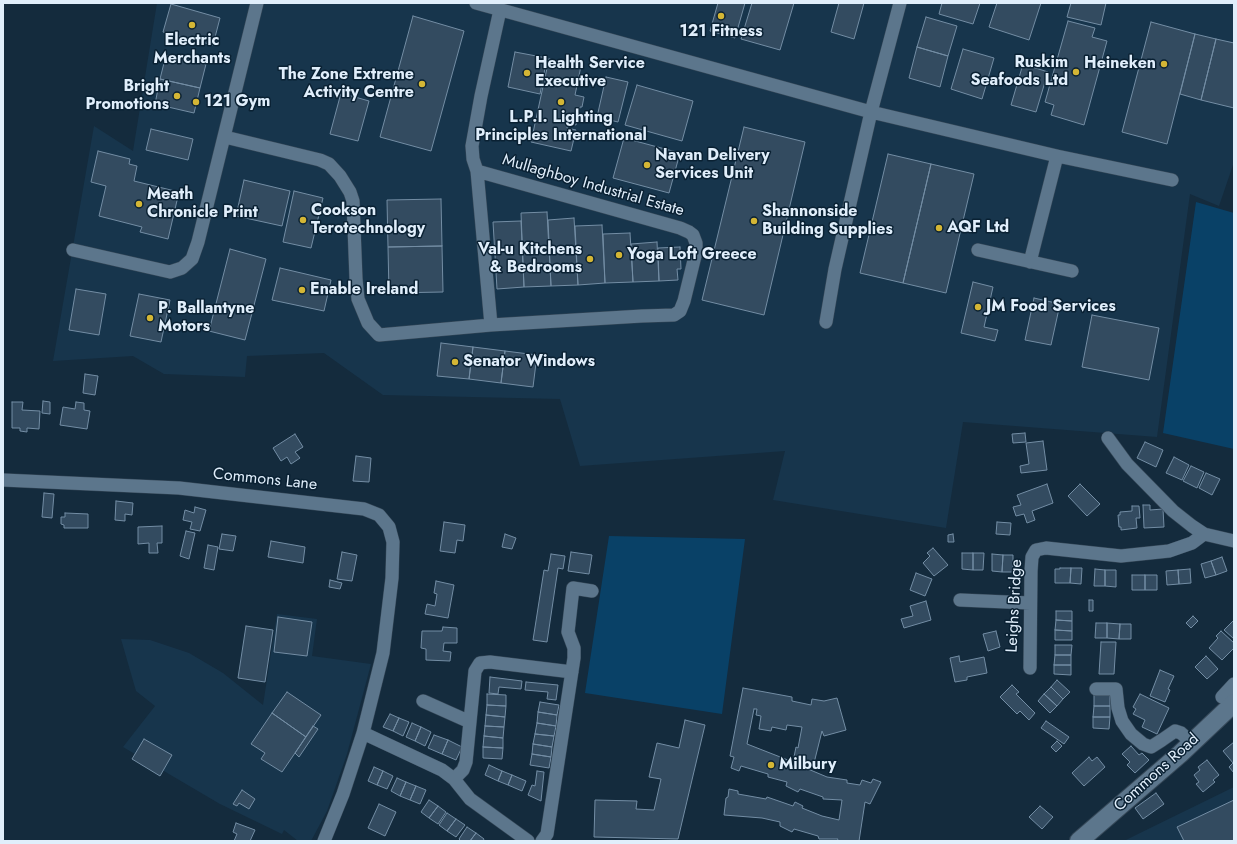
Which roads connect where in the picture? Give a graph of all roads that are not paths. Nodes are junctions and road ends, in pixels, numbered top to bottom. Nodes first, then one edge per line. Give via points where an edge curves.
1 (257, 3) edge
2 (476, 3) edge
3 (900, 3) edge
4 (500, 10) junction
5 (871, 112) junction
6 (225, 137) junction
7 (1057, 156) junction
8 (477, 172) junction
9 (1172, 180) dead end
10 (73, 250) dead end
11 (978, 250) dead end
12 (1030, 262) junction
13 (1072, 271) dead end
14 (826, 322) dead end
15 (491, 325) junction
16 (1108, 438) dead end
17 (3, 480) edge
18 (1204, 534) junction
19 (1234, 541) edge
20 (592, 591) dead end
21 (960, 600) dead end
22 (1030, 603) junction
23 (1030, 668) dead end
24 (572, 672) junction
25 (1234, 684) edge
26 (1096, 689) dead end
27 (1228, 700) edge
28 (423, 701) dead end
29 (470, 722) junction
30 (363, 733) junction
31 (1192, 743) junction
32 (454, 779) junction
33 (324, 841) edge
34 (528, 841) edge
35 (542, 841) edge
36 (1079, 841) edge

1 - 6 street
2 - 4 street
3 - 5 street
4 - 5 street
4 - 8 street, Mullaghboy Industrial Estate via 472,146
5 - 7 street
5 - 14 street
6 - 10 street via 198,242 192,259 182,268 170,272
6 - 15 street, Mullaghboy Industrial Estate via 320,160 329,164 340,176 353,201 358,299 368,323 379,335
7 - 9 street
7 - 12 street
8 - 15 street, Mullaghboy Industrial Estate
8 - 15 street, Mullaghboy Industrial Estate via 680,228 693,235 696,243 684,301 680,312 674,315
11 - 12 street
12 - 13 street
16 - 18 street via 1126,464 1173,511
17 - 30 street, Commons Lane via 179,488 364,509 379,515 389,527 393,542 392,578 383,653
18 - 19 street
18 - 22 street, Leighs Bridge via 1192,543 1169,551 1121,556 1046,548 1036,550 1032,557
20 - 24 street via 573,588 568,632 574,648
21 - 22 street
22 - 23 street, Leighs Bridge
24 - 29 street via 480,663 475,670
24 - 35 street via 547,834
25 - 27 street
26 - 31 street via 1116,689 1122,721 1131,734 1143,744 1151,747 1175,731
27 - 31 street, Commons Road
28 - 29 street
29 - 32 street via 466,762 463,770
30 - 32 street via 442,770
30 - 33 street, Commons Lane
31 - 36 street, Commons Road
32 - 34 street via 470,799

